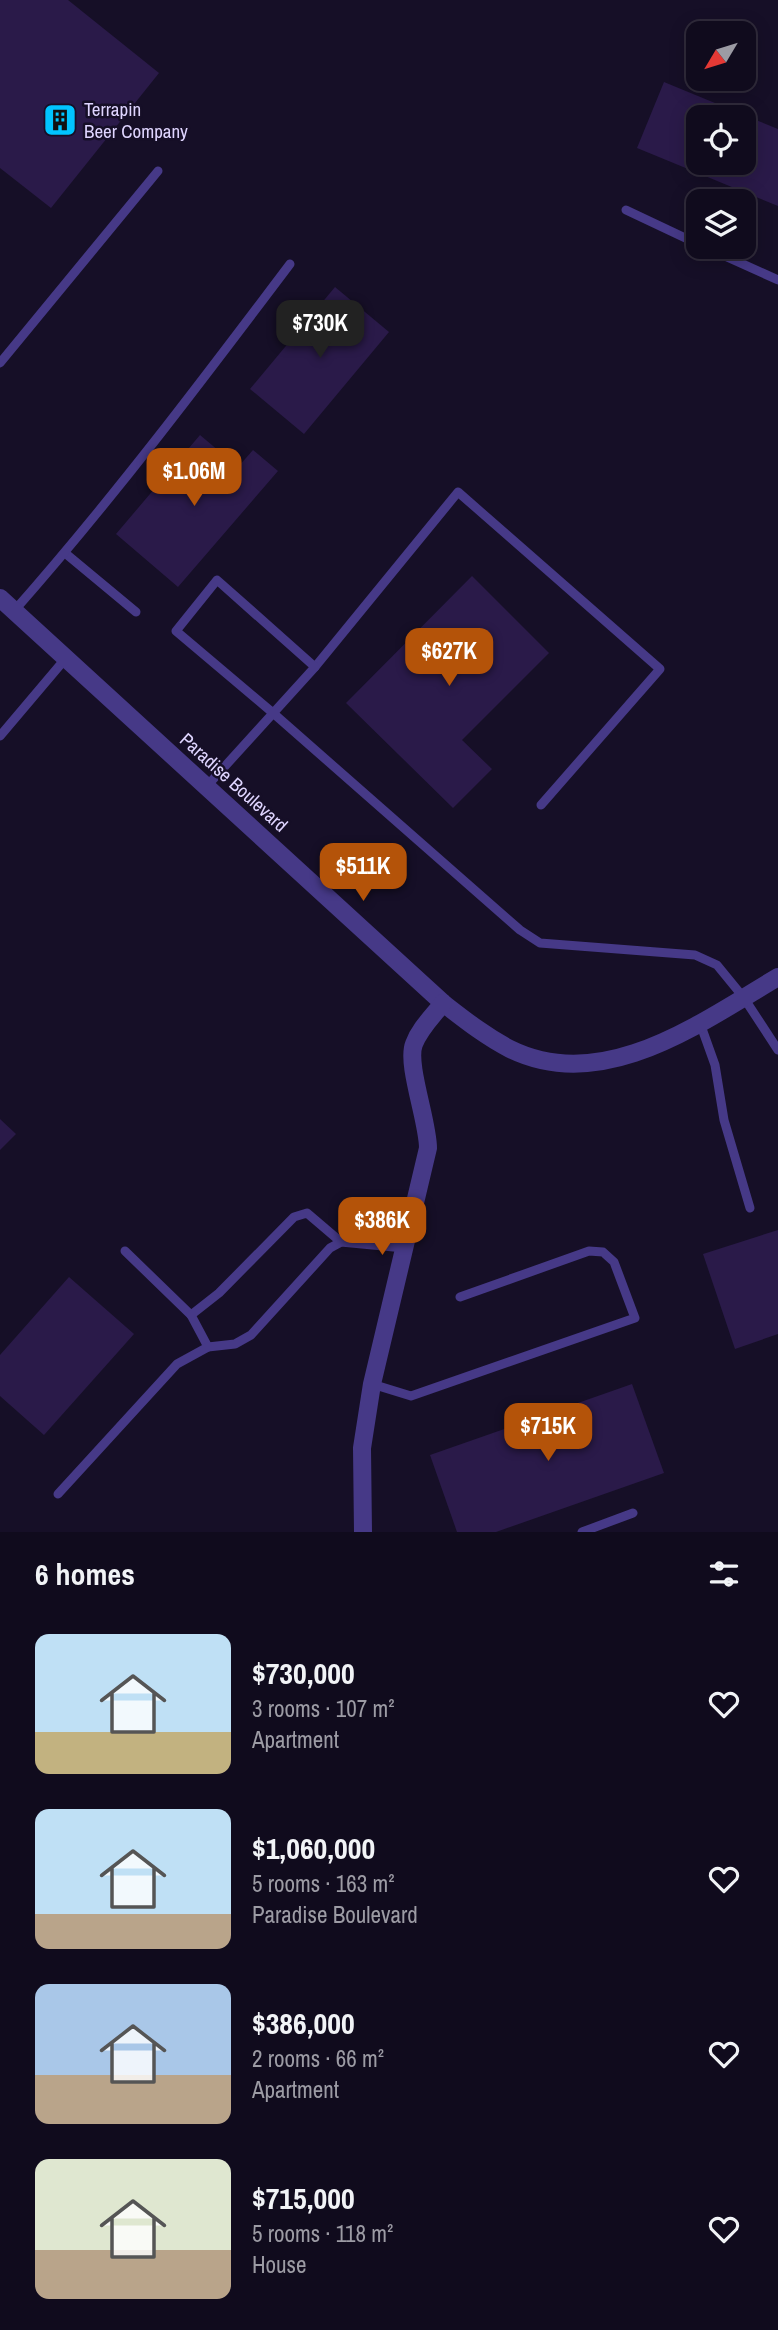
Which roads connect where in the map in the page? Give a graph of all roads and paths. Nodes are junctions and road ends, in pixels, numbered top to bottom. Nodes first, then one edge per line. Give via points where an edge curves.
1 (158, 171) dead end
2 (626, 210) dead end
3 (686, 238) edge
4 (731, 259) edge
5 (290, 264) dead end
6 (778, 281) edge
7 (0, 363) edge
8 (65, 553) junction
9 (0, 598) edge
10 (14, 611) junction
11 (136, 612) dead end
12 (66, 658) junction
13 (315, 667) junction
14 (273, 713) junction
15 (0, 736) edge
16 (207, 786) junction
17 (541, 805) dead end
18 (778, 977) edge
19 (744, 998) junction
20 (443, 1003) junction
21 (700, 1023) junction
22 (778, 1050) edge
23 (750, 1208) dead end
24 (341, 1242) junction
25 (404, 1248) junction
26 (124, 1251) dead end
27 (460, 1297) dead end
28 (191, 1315) junction
29 (208, 1347) junction
30 (372, 1384) junction
31 (58, 1494) dead end
32 (633, 1513) dead end
33 (363, 1532) edge
34 (582, 1532) edge

1 - 7 lane
2 - 3 lane
4 - 6 lane
5 - 8 lane
8 - 10 lane
8 - 11 lane
9 - 10 street, Paradise Boulevard
10 - 12 street, Paradise Boulevard
12 - 15 lane
12 - 16 street, Paradise Boulevard
13 - 14 lane
13 - 14 lane via 217,580 176,631
13 - 17 lane via 458,492 660,669
14 - 16 lane
14 - 19 lane via 540,943 695,955 717,965
16 - 20 street, Paradise Boulevard
18 - 19 street, Paradise Boulevard
19 - 21 street, Paradise Boulevard
19 - 22 lane
20 - 21 street, Paradise Boulevard via 479,1032 512,1050 544,1060 582,1064 648,1050
20 - 25 street via 413,1047 428,1148
21 - 23 lane via 715,1065 723,1120
24 - 25 lane
24 - 28 lane via 307,1213 294,1217
24 - 29 lane via 330,1248 251,1335
25 - 30 street
26 - 28 lane
27 - 30 lane via 589,1251 603,1252 614,1262 635,1318 411,1396
28 - 29 lane
29 - 31 lane via 177,1364
30 - 33 street via 362,1448
32 - 34 lane

